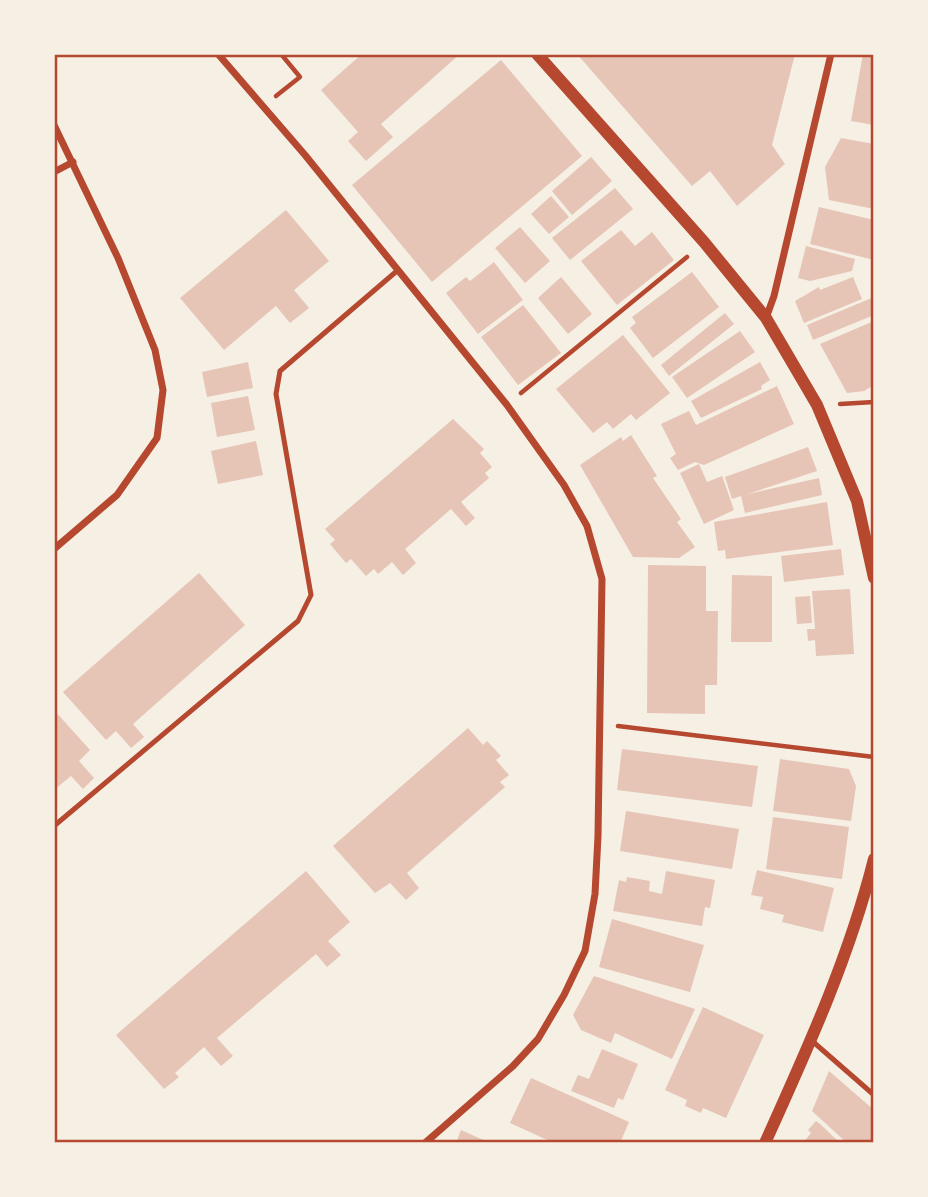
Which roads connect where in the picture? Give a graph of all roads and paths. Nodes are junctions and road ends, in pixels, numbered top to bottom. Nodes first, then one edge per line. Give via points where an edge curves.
1 (218, 54) edge
2 (281, 54) edge
3 (537, 54) edge
4 (831, 54) edge
5 (264, 105) junction
6 (54, 125) edge
7 (74, 162) junction
8 (54, 172) edge
9 (704, 242) junction
10 (398, 270) junction
11 (766, 318) junction
12 (874, 402) edge
13 (507, 404) junction
14 (840, 404) dead end
15 (54, 549) edge
16 (874, 578) edge
17 (637, 728) dead end
18 (874, 757) edge
19 (54, 826) edge
20 (874, 859) edge
21 (811, 1040) junction
22 (874, 1095) edge
23 (425, 1143) edge
24 (765, 1143) edge

1 - 5 street
2 - 5 path via 300,77
3 - 9 street
4 - 11 street
5 - 10 street
6 - 7 street
7 - 8 street
7 - 15 street via 155,350 163,390 157,438 117,495
9 - 11 street
9 - 13 path
10 - 13 street
10 - 19 lane via 280,371 276,394 310,595 298,621
11 - 16 street via 822,417 857,501
12 - 14 path
13 - 23 street via 587,526 602,579 596,894 585,951 538,1039
17 - 18 path
20 - 21 street via 862,908
21 - 22 lane
21 - 24 street

